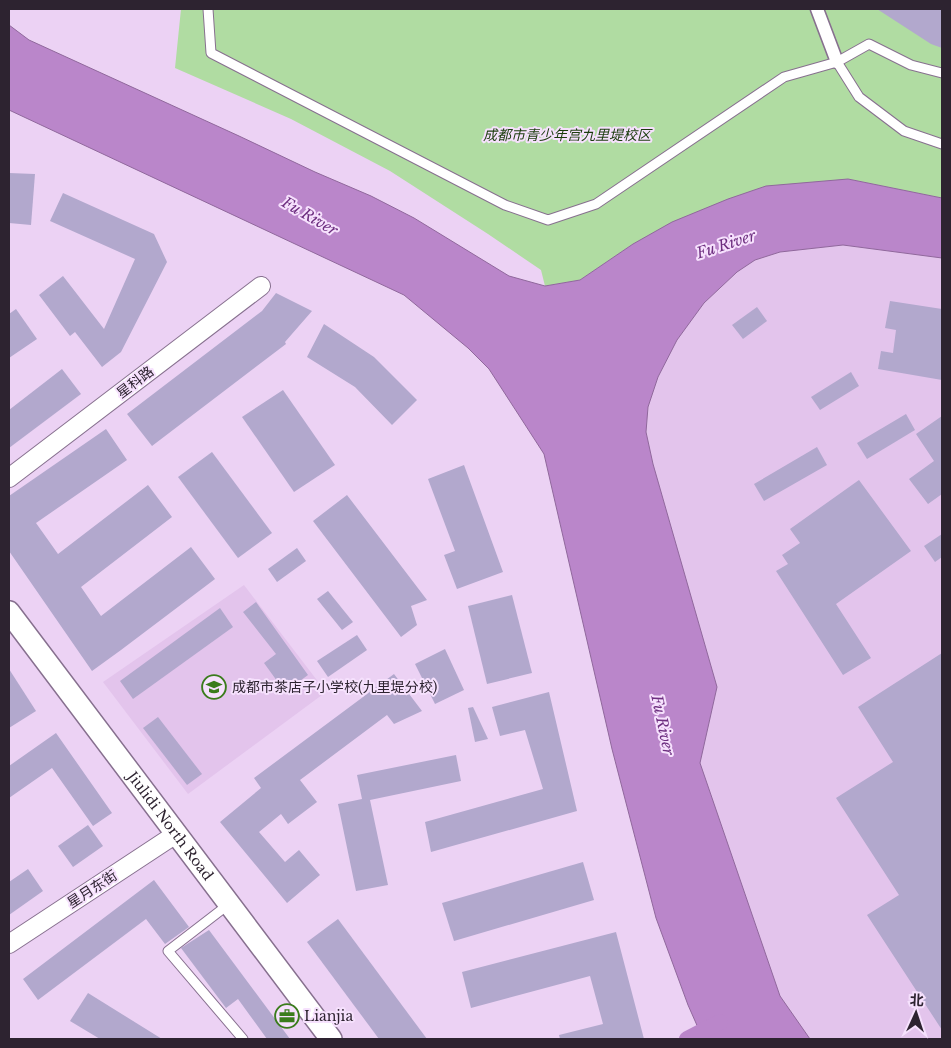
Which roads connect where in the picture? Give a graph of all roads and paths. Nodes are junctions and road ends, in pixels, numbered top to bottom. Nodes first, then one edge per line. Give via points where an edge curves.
1 (208, 9) edge
2 (817, 9) edge
3 (837, 62) junction
4 (942, 74) edge
5 (942, 144) edge
6 (261, 286) dead end
7 (9, 478) edge
8 (9, 612) edge
9 (176, 834) junction
10 (229, 904) junction
11 (9, 944) edge
12 (243, 1039) edge
13 (331, 1039) edge

1 - 3 lane via 211,53 505,205 548,220 596,204 784,76
2 - 3 street
3 - 4 lane via 869,44 911,65
3 - 5 lane via 859,97 904,131
6 - 7 street, 星科路
8 - 9 street, Jiulidi North Road
9 - 10 street, Jiulidi North Road
9 - 11 street, 星月东街
10 - 12 lane via 168,951
10 - 13 street, Jiulidi North Road

